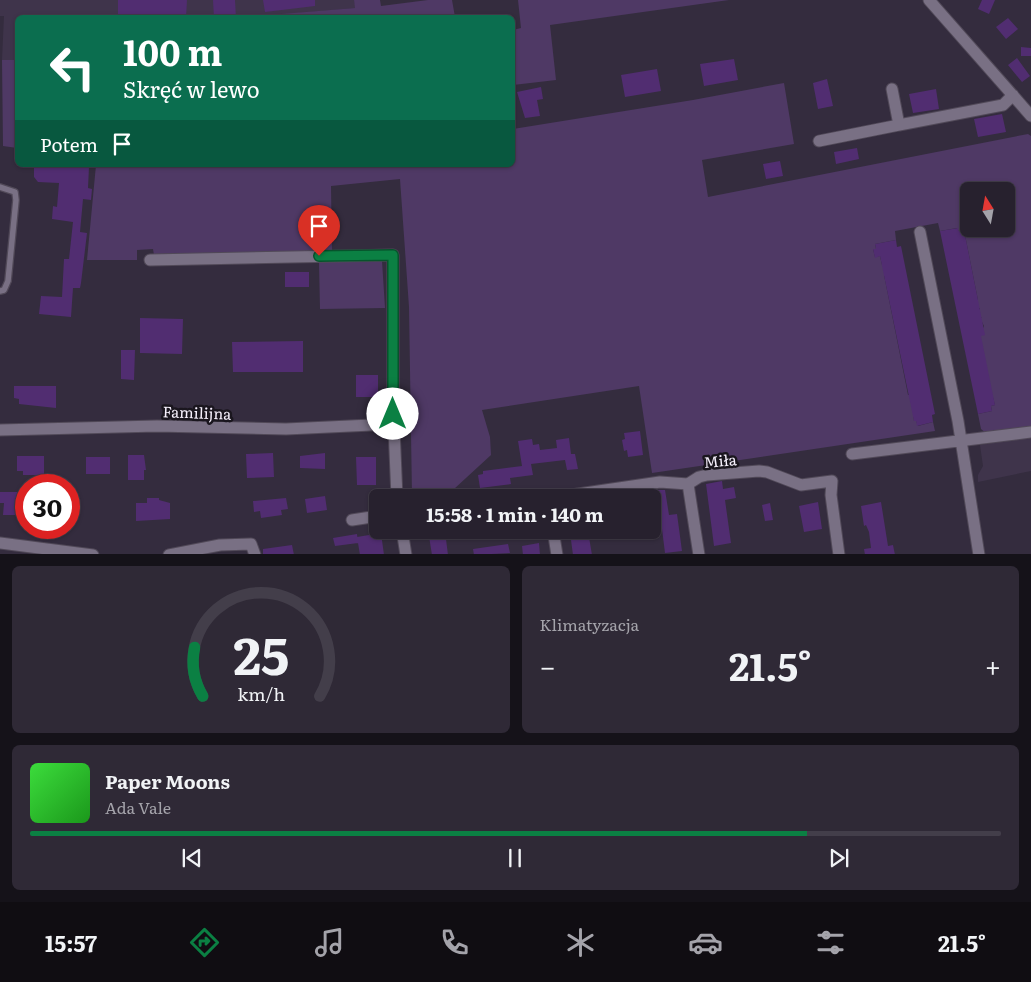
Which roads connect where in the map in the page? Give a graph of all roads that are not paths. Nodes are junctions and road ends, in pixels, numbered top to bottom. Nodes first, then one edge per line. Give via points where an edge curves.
1 (929, 0) edge
2 (892, 89) dead end
3 (1013, 95) junction
4 (1031, 116) edge
5 (899, 125) junction
6 (819, 141) dead end
7 (0, 187) edge
8 (920, 232) dead end
9 (150, 260) dead end
10 (0, 291) edge
11 (393, 424) junction
12 (0, 430) edge
13 (1031, 432) edge
14 (962, 441) junction
15 (852, 454) dead end
16 (688, 484) junction
17 (397, 489) edge
18 (612, 489) edge
19 (369, 517) edge
20 (352, 520) dead end
21 (404, 539) edge
22 (555, 539) edge
23 (0, 543) edge
24 (93, 554) edge
25 (170, 554) edge
26 (255, 554) edge
27 (406, 554) edge
28 (557, 554) edge
29 (699, 554) edge
30 (839, 554) edge
31 (979, 554) edge

1 - 3 street
2 - 5 street
3 - 4 street
3 - 5 street via 1003,105
5 - 6 street
7 - 10 lane via 15,192 16,200 8,281
8 - 14 street
9 - 11 street via 393,255
11 - 12 street, Familijna via 296,429 157,426
11 - 17 street
13 - 14 street
14 - 15 street
14 - 31 street
16 - 18 street, Miła via 660,482
16 - 29 street
16 - 30 street, Miła via 707,475 759,471 801,485 832,481
19 - 20 street
21 - 27 street
22 - 28 street
23 - 24 street
25 - 26 street via 220,545 251,544

